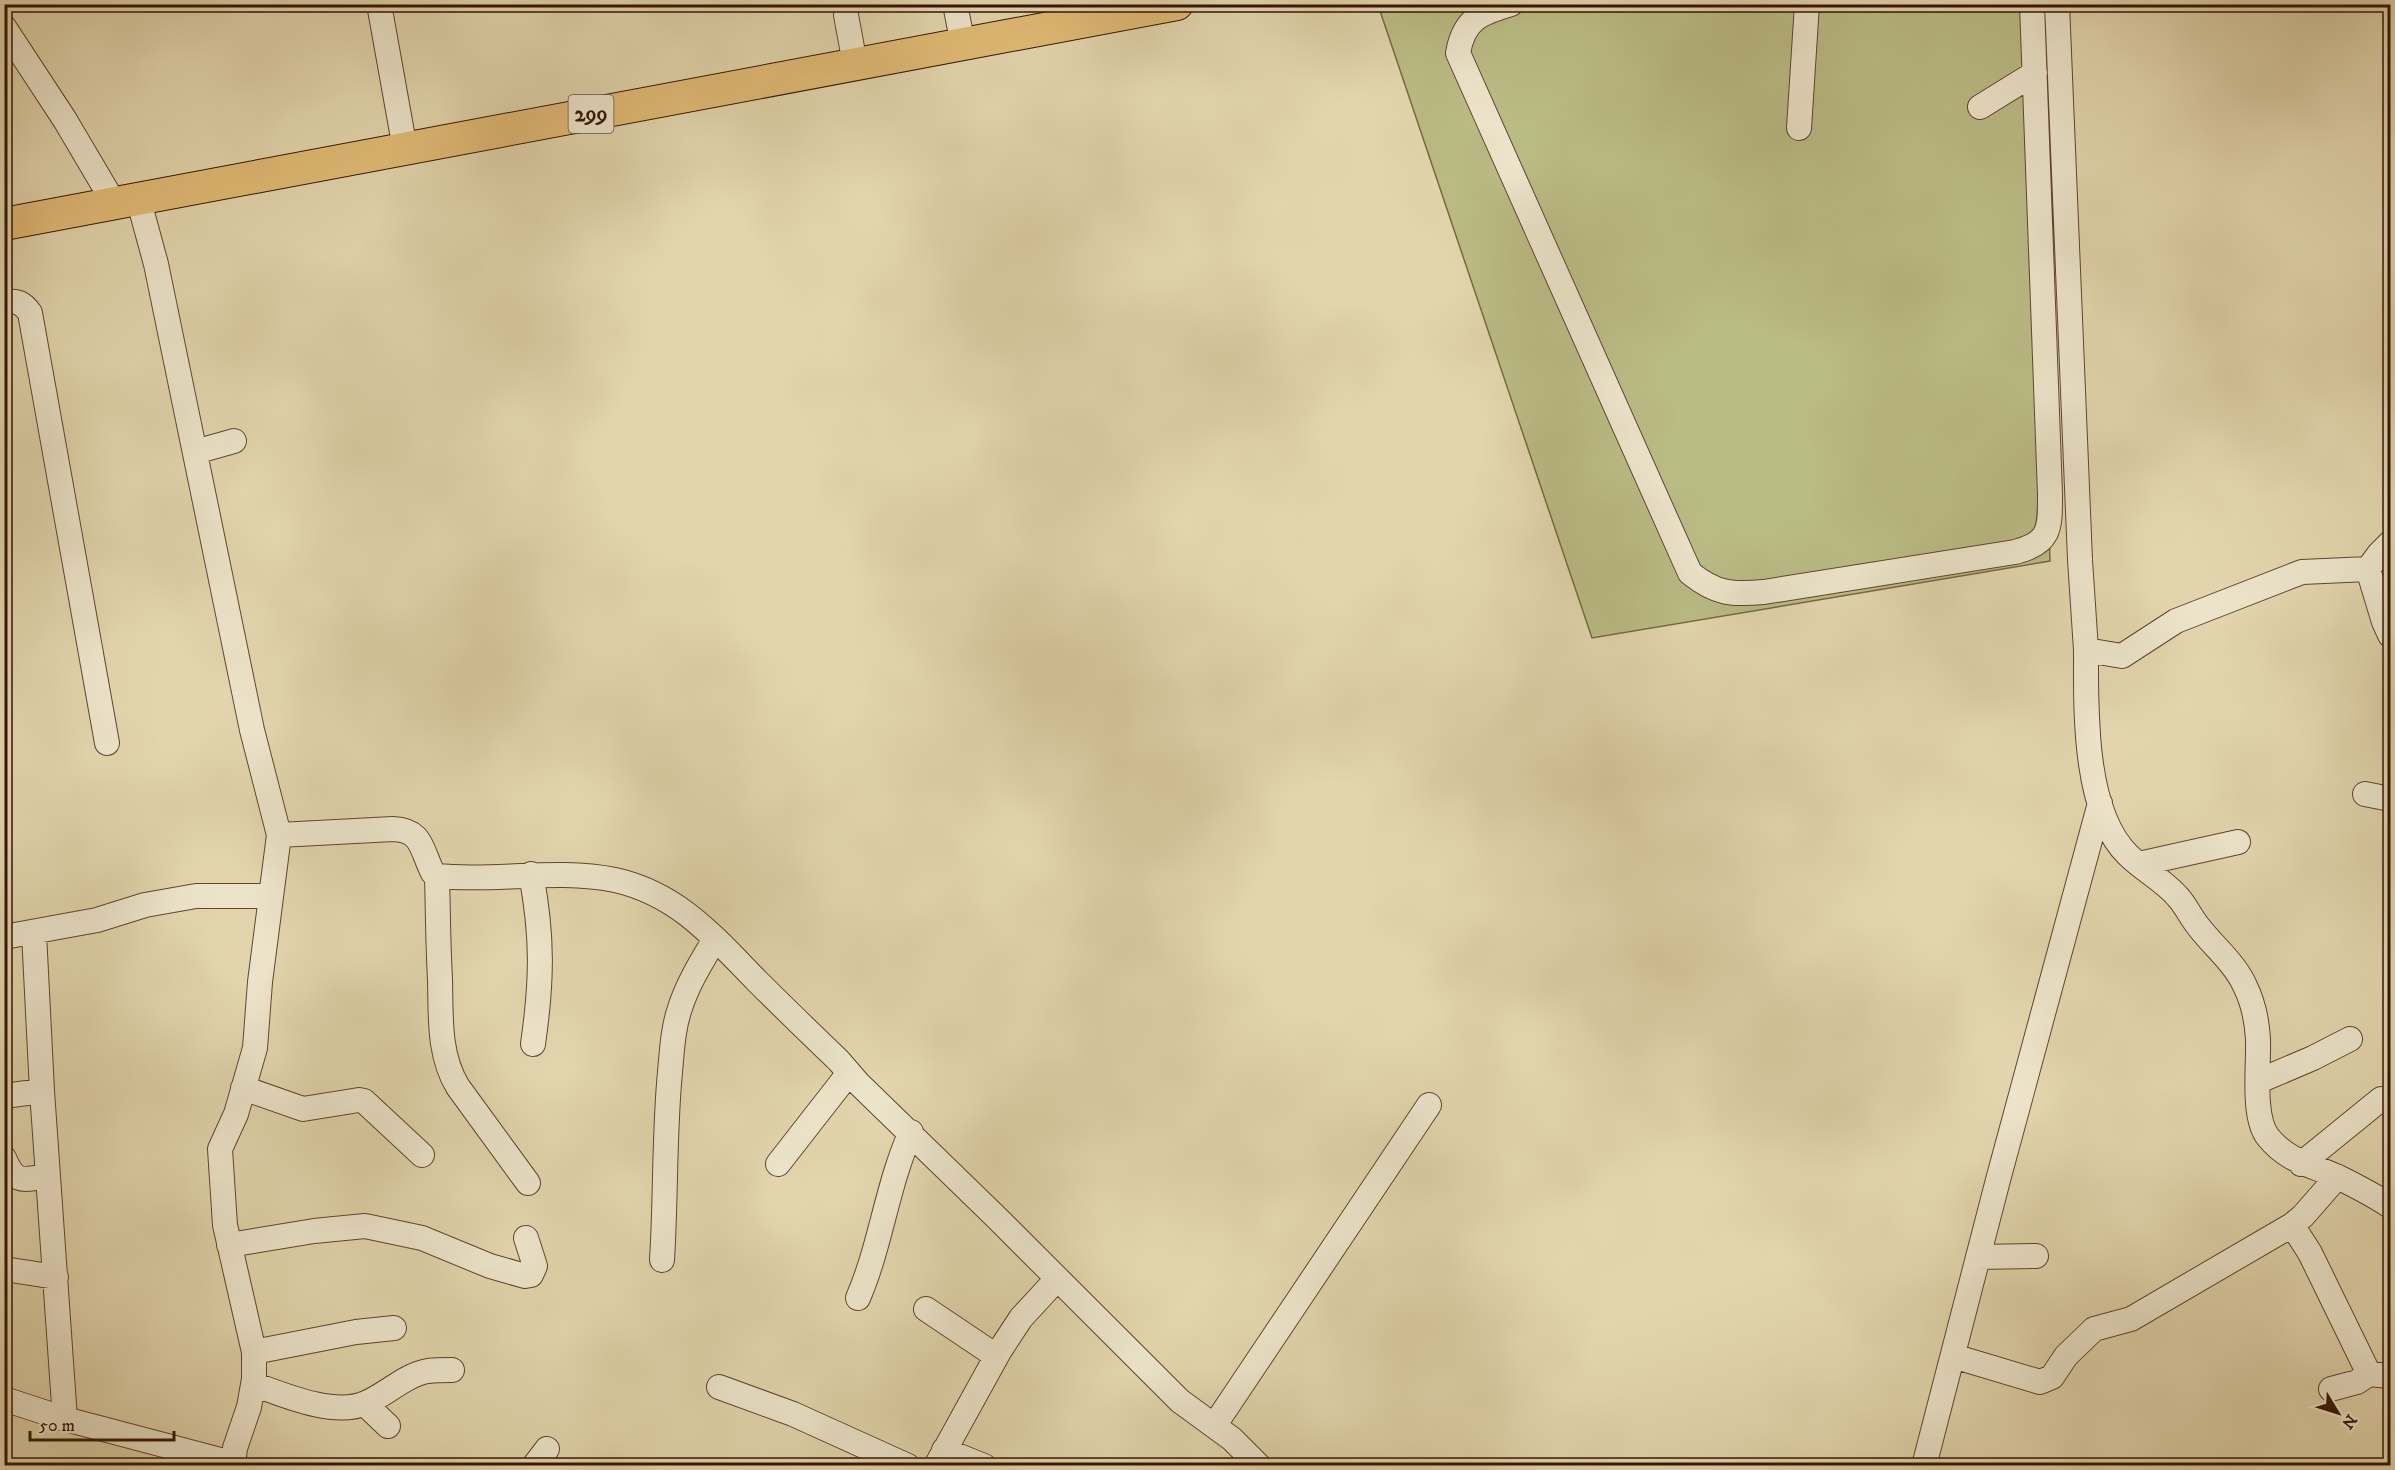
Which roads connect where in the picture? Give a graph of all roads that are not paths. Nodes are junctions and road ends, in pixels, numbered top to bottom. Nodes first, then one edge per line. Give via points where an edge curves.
1 (379, 4) edge
2 (954, 4) edge
3 (1177, 4) edge
4 (1512, 4) edge
5 (1808, 4) edge
6 (2032, 4) edge
7 (2057, 4) edge
8 (846, 15) dead end
9 (8, 42) edge
10 (963, 45) junction
11 (855, 64) junction
12 (2035, 73) junction
13 (1980, 107) dead end
14 (1799, 128) dead end
15 (405, 149) junction
16 (126, 201) junction
17 (4, 224) edge
18 (4, 302) edge
19 (234, 441) dead end
20 (195, 453) junction
21 (2391, 543) edge
22 (2368, 569) junction
23 (2391, 634) edge
24 (2086, 650) junction
25 (107, 743) dead end
26 (2365, 794) dead end
27 (2391, 799) edge
28 (2100, 803) junction
29 (279, 835) junction
30 (2238, 842) dead end
31 (2139, 864) junction
32 (531, 874) junction
33 (437, 876) junction
34 (271, 896) junction
35 (34, 933) junction
36 (4, 937) edge
37 (715, 939) junction
38 (2350, 1039) dead end
39 (533, 1044) dead end
40 (849, 1073) junction
41 (2259, 1081) junction
42 (243, 1088) junction
43 (42, 1091) junction
44 (4, 1096) edge
45 (2381, 1099) dead end
46 (1429, 1105) dead end
47 (911, 1132) junction
48 (422, 1155) dead end
49 (4, 1158) edge
50 (778, 1164) dead end
51 (2301, 1164) junction
52 (47, 1176) junction
53 (2337, 1177) junction
54 (528, 1183) dead end
55 (2390, 1203) edge
56 (2292, 1225) junction
57 (526, 1238) dead end
58 (229, 1245) junction
59 (2036, 1256) dead end
60 (1978, 1257) junction
61 (662, 1260) dead end
62 (4, 1269) edge
63 (56, 1277) junction
64 (1058, 1279) junction
65 (858, 1298) dead end
66 (926, 1309) dead end
67 (394, 1328) dead end
68 (254, 1352) junction
69 (996, 1356) junction
70 (1953, 1356) junction
71 (452, 1370) dead end
72 (2380, 1375) edge
73 (253, 1384) junction
74 (719, 1387) dead end
75 (2331, 1389) dead end
76 (4, 1399) edge
77 (365, 1404) junction
78 (65, 1419) junction
79 (388, 1426) dead end
80 (1214, 1426) junction
81 (940, 1458) edge
82 (232, 1465) edge
83 (908, 1466) edge
84 (984, 1466) edge
85 (1259, 1466) edge
86 (1924, 1466) edge

1 - 15 street
2 - 10 street
3 - 10 main road, 299
4 - 12 street via 1478,16 1461,34 1458,53 1690,573 1710,587 1737,594 2015,552 2043,540 2050,520 2050,494
5 - 14 street
6 - 12 street
7 - 24 street
8 - 11 street
9 - 16 street
10 - 11 main road, 299
11 - 15 main road, 299
12 - 13 street
15 - 16 main road, 299
16 - 17 main road, 299
16 - 20 street via 156,264
18 - 25 street via 24,304 30,313
19 - 20 street
20 - 29 street via 252,730
21 - 22 street
22 - 23 street
22 - 24 street via 2302,572 2176,621 2122,656
24 - 28 street via 2088,750
26 - 27 street
28 - 31 street via 2116,840
28 - 60 street
29 - 33 street via 407,829 414,833
29 - 34 street
30 - 31 street
31 - 41 street via 2178,896 2245,986 2258,1036
32 - 33 street
32 - 37 street via 615,880 665,898 697,920
32 - 39 street via 540,933
33 - 54 street via 442,1034 450,1074
34 - 35 street via 196,896
34 - 42 street via 255,1048
35 - 36 street
35 - 43 street
37 - 40 street
37 - 61 street via 689,987 674,1036 667,1102
38 - 41 street
40 - 47 street
40 - 50 street
41 - 51 street via 2259,1110 2267,1136
42 - 48 street via 303,1109 364,1101
42 - 58 street via 220,1149
43 - 44 street
43 - 52 street
45 - 51 street
46 - 80 street
47 - 64 street
47 - 65 street via 900,1156
49 - 52 street via 16,1178
51 - 53 street
52 - 63 street
53 - 55 street
53 - 56 street
56 - 70 street via 2131,1319 2094,1329 2048,1380 2040,1382
56 - 72 street
57 - 58 street via 535,1266 531,1275 525,1276 422,1238 365,1227
58 - 68 street
59 - 60 street
60 - 70 street
62 - 63 street
63 - 78 street
64 - 69 street via 1021,1318
64 - 80 street via 1180,1401
66 - 69 street
67 - 68 street
68 - 73 street
69 - 81 street
70 - 86 street
71 - 77 street via 428,1371
72 - 75 street
73 - 77 street via 330,1407
73 - 82 street
74 - 83 street via 793,1414
76 - 78 street
77 - 79 street
78 - 82 street
80 - 85 street
81 - 84 street

